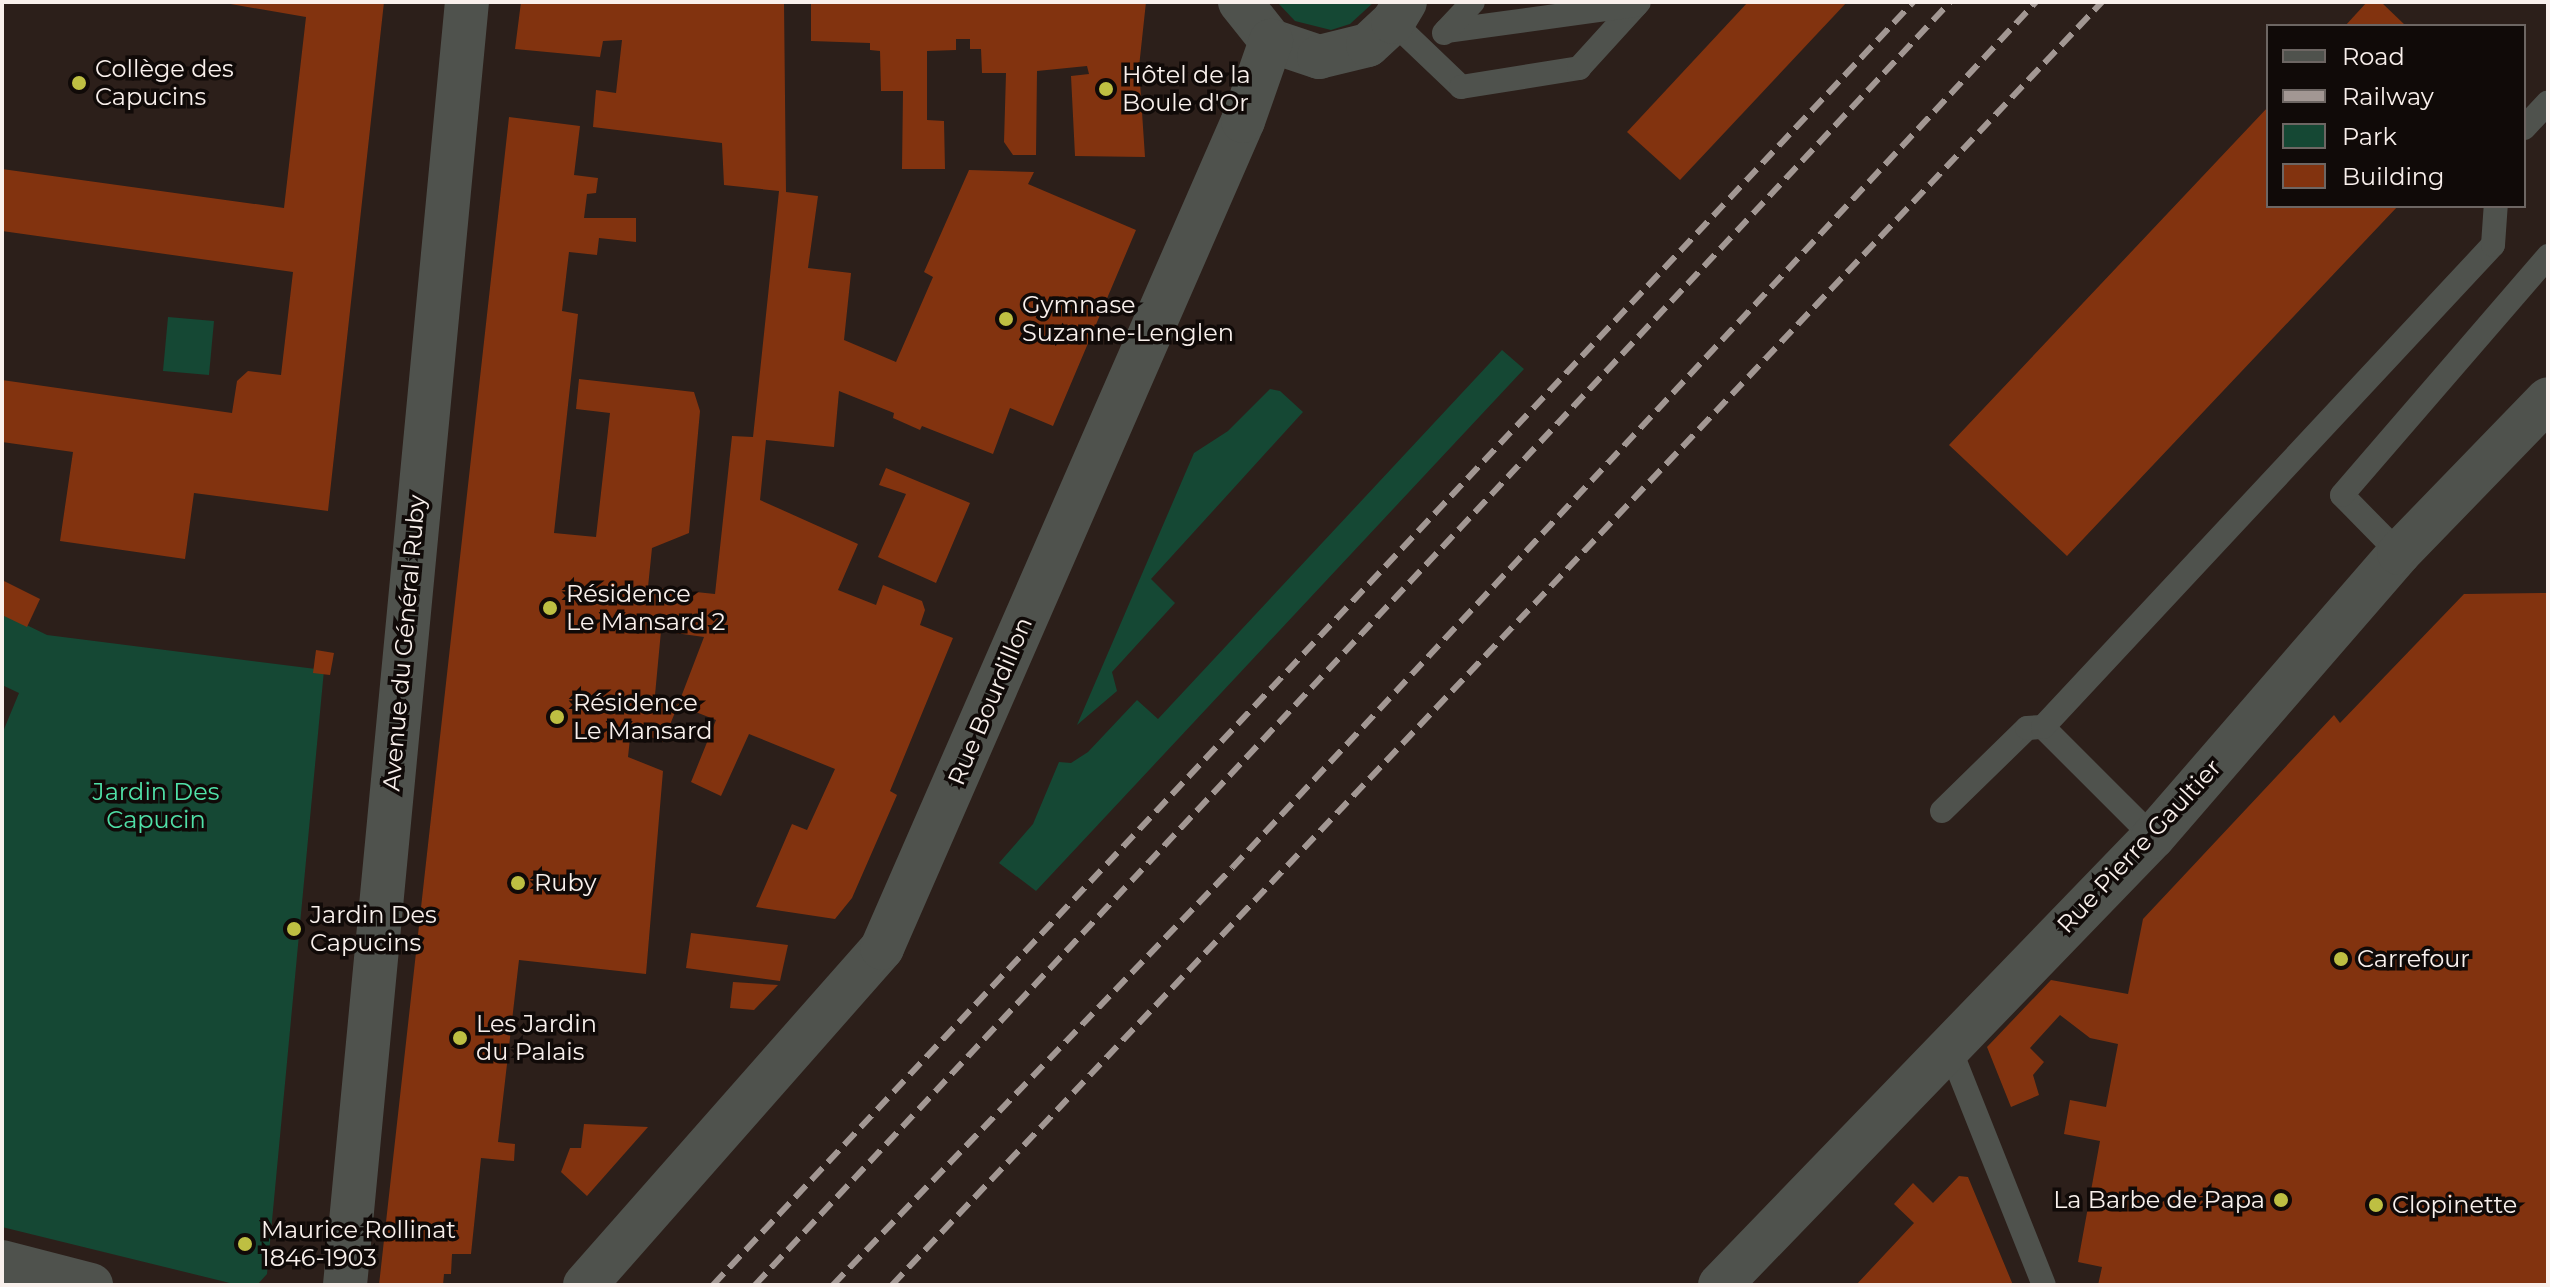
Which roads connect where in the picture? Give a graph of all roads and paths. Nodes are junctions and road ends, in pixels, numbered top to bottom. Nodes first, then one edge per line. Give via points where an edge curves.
1 (467, 2) edge
2 (1240, 2) edge
3 (1473, 2) edge
4 (1638, 4) edge
5 (1399, 12) edge
6 (1446, 31) junction
7 (1271, 41) junction
8 (1425, 52) junction
9 (2548, 102) edge
10 (2526, 126) edge
11 (2496, 208) edge
12 (2548, 256) edge
13 (2548, 399) edge
14 (2399, 553) junction
15 (2043, 727) junction
16 (1942, 811) dead end
17 (2153, 837) junction
18 (1948, 1044) junction
19 (2, 1262) edge
20 (91, 1285) edge
21 (345, 1285) edge
22 (585, 1285) edge
23 (1720, 1285) edge
24 (2044, 1285) edge

1 - 21 street, Avenue du Général Ruby
2 - 7 street
3 - 6 lane
4 - 6 lane
4 - 8 lane via 1579,68 1461,87
5 - 7 street via 1368,45 1336,56 1302,55
5 - 8 lane
6 - 8 lane
7 - 22 street, Rue Bourdillon via 1243,121 882,948
9 - 10 lane
11 - 15 lane via 2493,245
12 - 14 lane via 2342,495
13 - 14 street, Rue Pierre Gaultier
14 - 17 street, Rue Pierre Gaultier
15 - 16 lane via 2027,728
15 - 17 lane
17 - 18 street, Rue Pierre Gaultier
18 - 23 street, Rue Pierre Gaultier
18 - 24 lane
19 - 20 street

